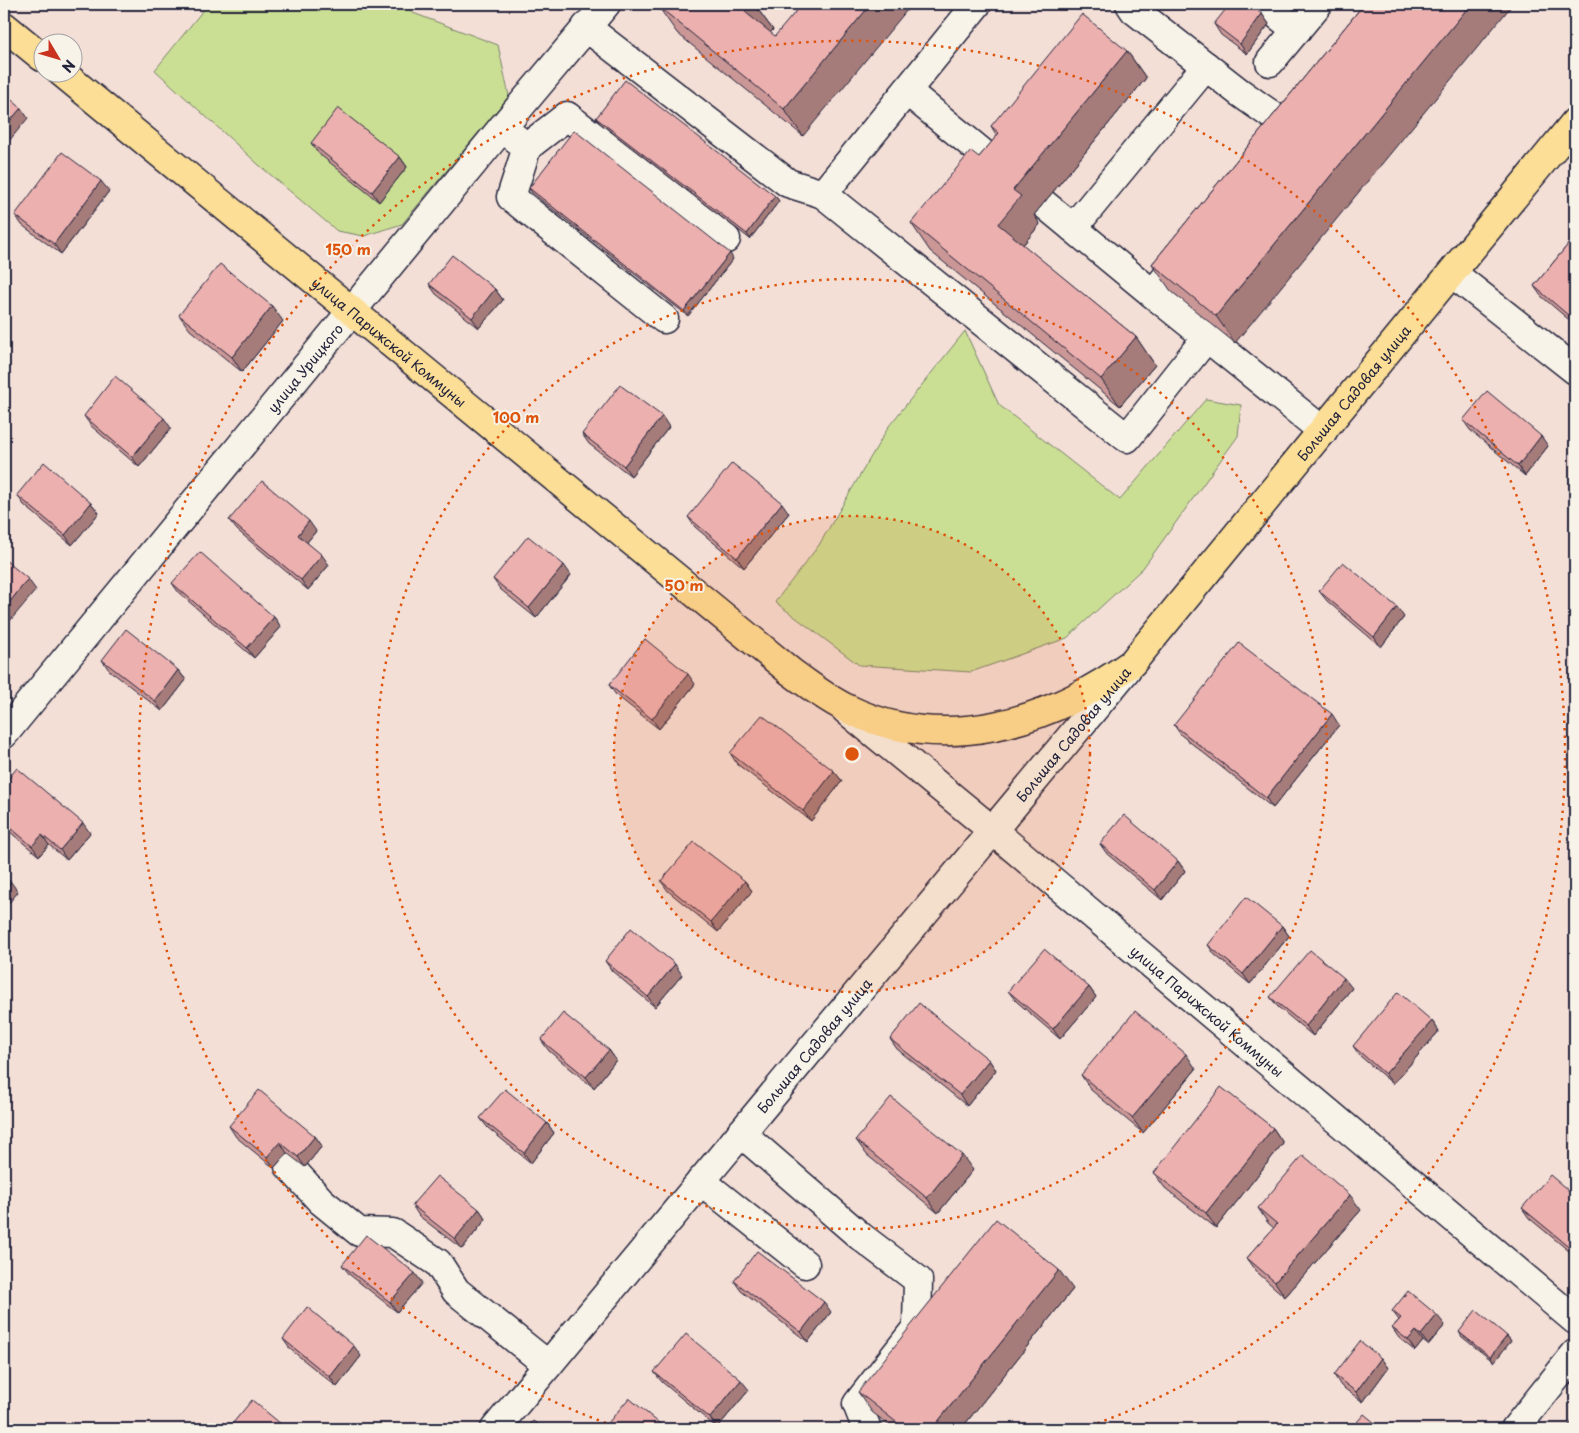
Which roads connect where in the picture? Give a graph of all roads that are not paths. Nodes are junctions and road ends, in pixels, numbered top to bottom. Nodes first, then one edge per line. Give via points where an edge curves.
1 (606, 4) edge
2 (977, 4) edge
3 (1130, 4) edge
4 (1263, 4) edge
5 (1318, 4) edge
6 (4, 26) edge
7 (586, 27) junction
8 (1296, 30) junction
9 (32, 50) edge
10 (1270, 62) dead end
11 (1206, 66) junction
12 (73, 82) edge
13 (907, 91) junction
14 (1575, 122) edge
15 (502, 128) junction
16 (528, 147) junction
17 (1257, 164) edge
18 (1008, 174) edge
19 (822, 194) junction
20 (1044, 204) dead end
21 (1073, 228) junction
22 (1202, 233) edge
23 (726, 239) dead end
24 (1452, 274) junction
25 (1153, 294) junction
26 (351, 311) junction
27 (664, 319) dead end
28 (1207, 337) junction
29 (1575, 370) edge
30 (1324, 431) junction
31 (1132, 663) junction
32 (837, 703) junction
33 (982, 729) joint
34 (4, 734) edge
35 (992, 830) junction
36 (741, 1133) junction
37 (289, 1166) edge
38 (701, 1181) junction
39 (805, 1264) dead end
40 (1575, 1320) edge
41 (1575, 1354) edge
42 (548, 1365) junction
43 (495, 1429) edge
44 (866, 1429) edge
45 (1515, 1429) edge

1 - 7 street, улица Урицкого
2 - 13 street
3 - 11 street
4 - 8 street
5 - 8 street
6 - 9 highway
7 - 15 street, улица Урицкого
7 - 19 street via 788,183
8 - 10 street
11 - 17 street via 1287,126
11 - 21 street
12 - 26 highway, улица Парижской Коммуны
13 - 18 street
13 - 19 street
14 - 24 highway, Большая Садовая улица
15 - 16 street
15 - 26 street, улица Урицкого
16 - 23 street via 568,116
16 - 27 street via 511,198
19 - 28 street via 1126,438
20 - 21 street
21 - 25 street
22 - 25 street
24 - 29 street
24 - 30 highway, Большая Садовая улица
25 - 28 street
26 - 32 highway, улица Парижской Коммуны via 791,672
26 - 34 street, улица Урицкого
28 - 30 street
30 - 31 highway, Большая Садовая улица
31 - 33 highway, Большая Садовая улица via 1108,680 1054,707
31 - 35 street, Большая Садовая улица
32 - 33 highway, улица Парижской Коммуны via 861,715 901,726 941,731
32 - 35 street, улица Парижской Коммуны
35 - 36 street, Большая Садовая улица
35 - 40 street, улица Парижской Коммуны
36 - 38 street, Большая Садовая улица
36 - 44 street via 860,1236 918,1280 917,1327 857,1404
37 - 42 street via 321,1201 359,1232 394,1233 438,1263 456,1291
38 - 39 street
38 - 42 street, Большая Садовая улица
41 - 45 street
42 - 43 street, Большая Садовая улица

